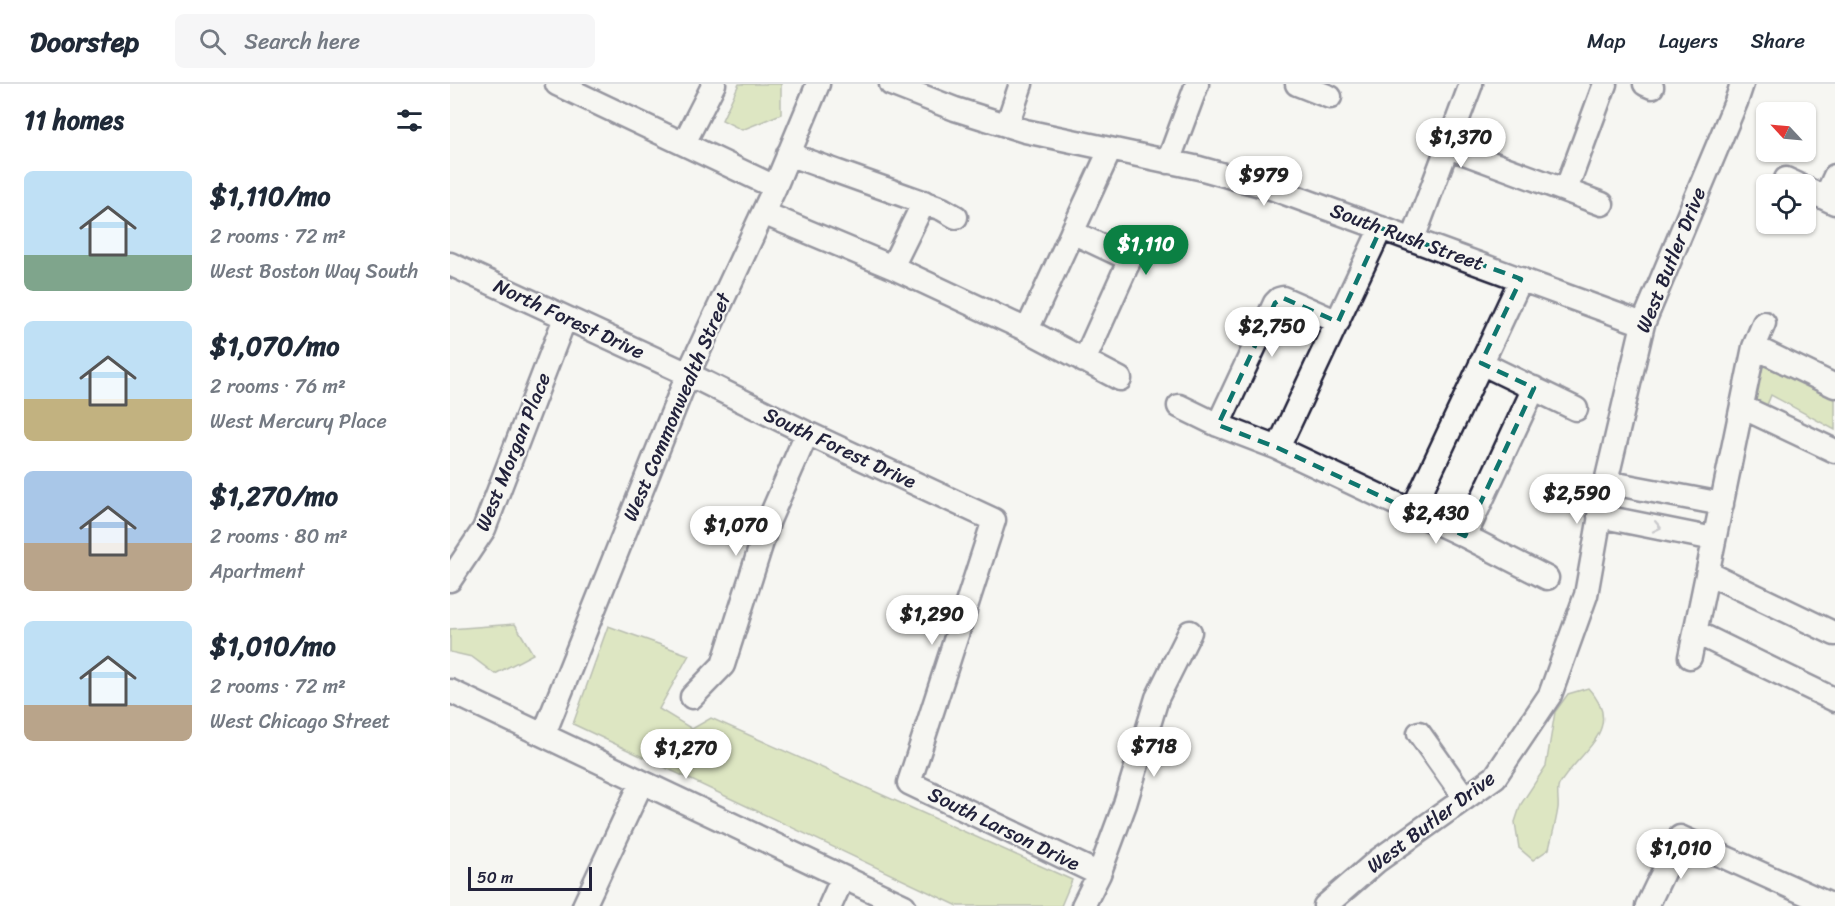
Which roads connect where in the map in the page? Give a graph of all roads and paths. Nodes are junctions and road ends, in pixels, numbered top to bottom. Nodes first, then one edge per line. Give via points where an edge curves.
1 (557, 84) edge
2 (714, 84) edge
3 (818, 84) edge
4 (891, 84) edge
5 (1021, 84) edge
6 (1197, 84) edge
7 (1297, 84) edge
8 (1471, 84) edge
9 (1605, 84) edge
10 (1742, 84) edge
11 (1330, 96) dead end
12 (1007, 126) junction
13 (684, 143) junction
14 (1448, 147) junction
15 (1110, 150) junction
16 (789, 154) junction
17 (1168, 162) junction
18 (1835, 176) edge
19 (775, 187) junction
20 (1816, 187) edge
21 (1566, 190) junction
22 (924, 202) junction
23 (1602, 204) dead end
24 (763, 213) junction
25 (956, 217) dead end
26 (1381, 228) junction
27 (1072, 232) junction
28 (1413, 239) junction
29 (450, 264) edge
30 (892, 267) junction
31 (1521, 279) junction
32 (566, 318) junction
33 (1338, 322) junction
34 (1764, 323) dead end
35 (1643, 324) junction
36 (1027, 330) junction
37 (1754, 347) junction
38 (1084, 361) junction
39 (1481, 363) junction
40 (687, 374) junction
41 (1120, 379) dead end
42 (1835, 386) edge
43 (1534, 388) junction
44 (1179, 406) dead end
45 (1742, 407) junction
46 (1576, 409) dead end
47 (1218, 425) junction
48 (807, 434) junction
49 (1278, 448) junction
50 (1835, 451) edge
51 (1606, 482) junction
52 (1412, 511) junction
53 (1599, 516) junction
54 (1718, 522) junction
55 (1465, 536) junction
56 (1708, 573) junction
57 (1547, 578) dead end
58 (450, 580) edge
59 (1190, 632) dead end
60 (1695, 632) junction
61 (1835, 634) edge
62 (1690, 657) dead end
63 (450, 691) edge
64 (692, 697) dead end
65 (1835, 700) edge
66 (1419, 733) dead end
67 (544, 734) junction
68 (642, 782) junction
69 (909, 783) joint
70 (1465, 798) junction
71 (1099, 874) junction
72 (843, 877) junction
73 (584, 906) edge
74 (830, 906) edge
75 (904, 906) edge
76 (1083, 906) edge
77 (1325, 906) edge
78 (1647, 906) edge
79 (1833, 906) edge

1 - 13 street
2 - 13 street
3 - 16 street, West Commonwealth Street
4 - 12 street, South Rush Street
5 - 12 street
6 - 17 street
7 - 11 street
8 - 14 street
9 - 21 street
10 - 35 street, West Butler Drive
12 - 15 street, South Rush Street
13 - 19 street
14 - 21 street
14 - 28 street
15 - 17 street, South Rush Street
15 - 27 street
16 - 19 street, West Commonwealth Street
16 - 22 street
17 - 26 street, South Rush Street via 1271,188
18 - 20 street
19 - 24 street, West Commonwealth Street
21 - 23 street
22 - 25 street
22 - 30 street
24 - 30 street
24 - 40 street, West Commonwealth Street
26 - 28 street, South Rush Street
26 - 33 street
27 - 36 street
27 - 38 street via 1129,261
28 - 31 street, South Rush Street
29 - 32 street, North Forest Drive
30 - 36 street
31 - 35 street, South Rush Street
31 - 39 street
32 - 40 street, North Forest Drive
32 - 58 street, West Morgan Place via 484,529
33 - 47 street via 1279,299
33 - 49 street
34 - 37 street
35 - 51 street, West Butler Drive
36 - 38 street
37 - 42 street
37 - 45 street
38 - 41 street
39 - 43 street
39 - 52 street
40 - 48 street, South Forest Drive
40 - 67 street, West Commonwealth Street
43 - 46 street
43 - 55 street
44 - 47 street
45 - 50 street
45 - 54 street
47 - 49 street
48 - 64 street via 770,520 723,665
48 - 69 street, South Forest Drive via 994,520
49 - 52 street
51 - 53 street, West Butler Drive
51 - 54 street
52 - 55 street
53 -> 54 street
53 - 70 street, West Butler Drive via 1586,595 1550,695 1495,777
54 - 56 street
55 - 57 street
56 - 60 street
56 - 61 street
59 - 71 street via 1157,698
60 - 62 street
60 - 65 street
63 - 67 street
66 - 70 street
67 - 68 street
68 - 72 street
68 - 73 street
69 - 71 street, South Larson Drive
70 - 77 street, West Butler Drive via 1377,861
71 - 76 street
72 - 74 street
72 - 75 street
78 - 79 street via 1680,837

